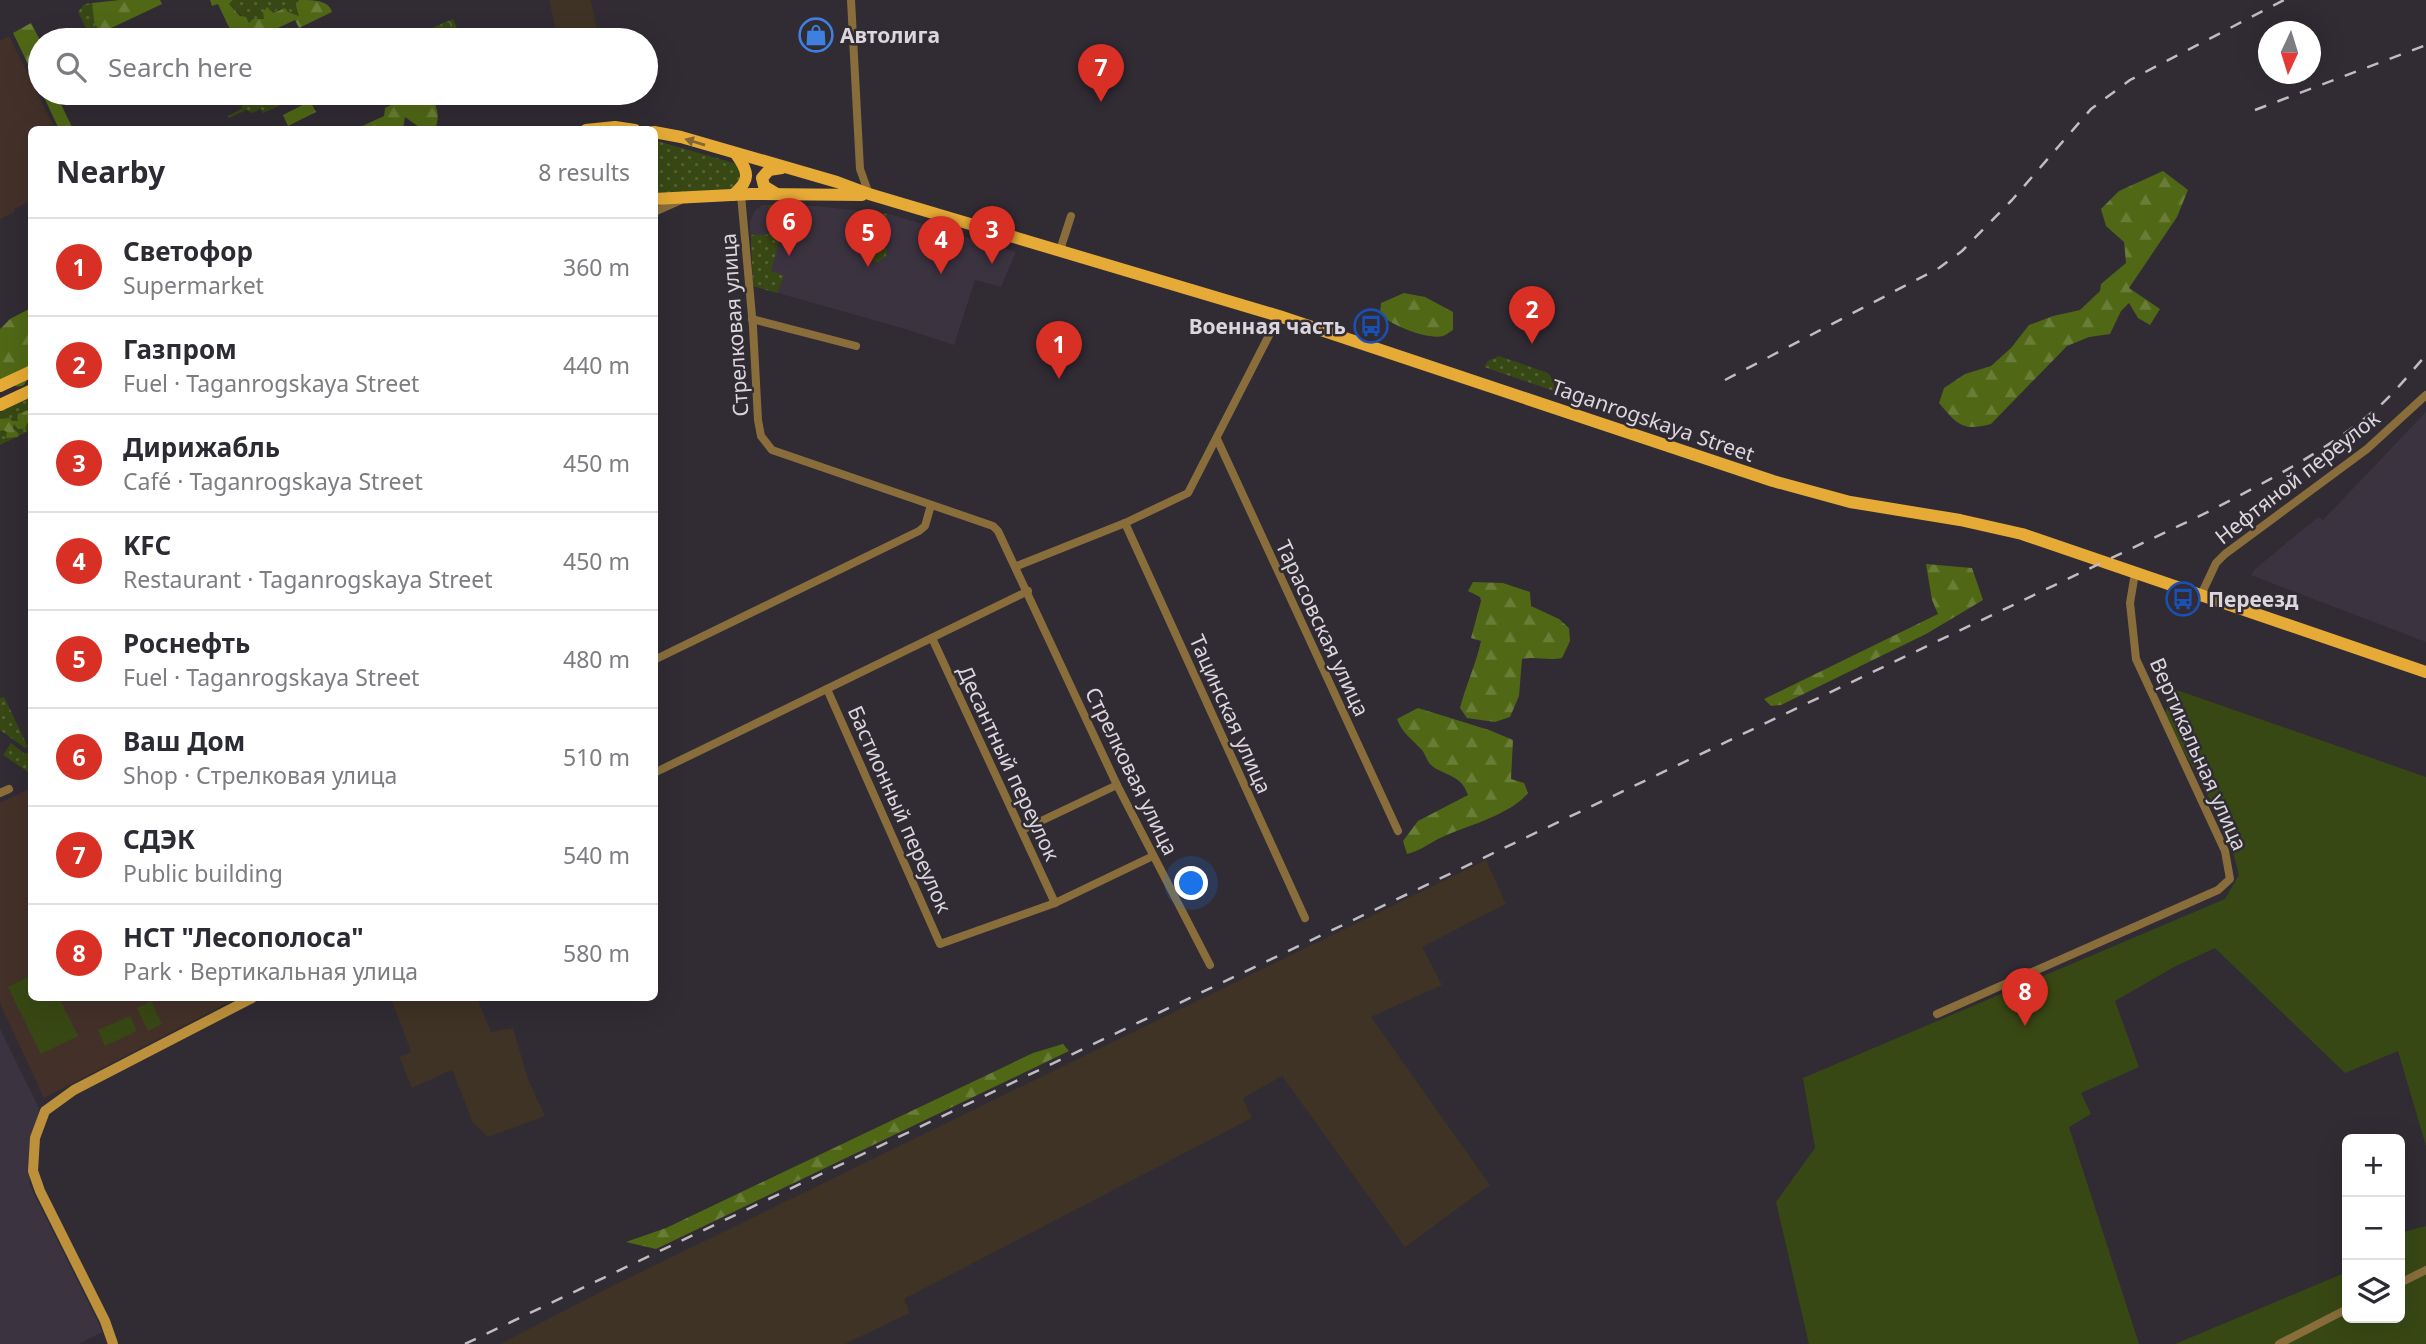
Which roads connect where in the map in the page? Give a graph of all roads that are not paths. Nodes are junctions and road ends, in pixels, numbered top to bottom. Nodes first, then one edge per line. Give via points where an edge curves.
1 (851, 0) edge
2 (658, 133) edge
3 (736, 154) junction
4 (782, 168) junction
5 (777, 194) junction
6 (869, 194) junction
7 (737, 195) junction
8 (688, 197) junction
9 (658, 199) edge
10 (658, 210) edge
11 (1071, 216) dead end
12 (1060, 250) junction
13 (1279, 316) junction
14 (752, 319) junction
15 (856, 346) dead end
16 (28, 373) edge
17 (0, 386) edge
18 (28, 392) edge
19 (2426, 395) edge
20 (0, 405) edge
21 (1217, 439) junction
22 (931, 505) junction
23 (1125, 523) junction
24 (1017, 566) junction
25 (2135, 573) junction
26 (1028, 591) junction
27 (2201, 595) junction
28 (932, 638) junction
29 (658, 658) edge
30 (2426, 672) edge
31 (827, 689) junction
32 (658, 771) edge
33 (1117, 785) junction
34 (1022, 830) junction
35 (1398, 831) dead end
36 (1153, 856) junction
37 (1055, 903) junction
38 (1305, 918) dead end
39 (1210, 965) dead end
40 (246, 1001) edge
41 (1937, 1014) dead end
42 (2426, 1270) edge
43 (2405, 1280) edge
44 (2342, 1312) edge
45 (113, 1344) edge
46 (2279, 1344) edge

1 - 6 street via 860,169
3 -> 2 main road, Taganrogskaya Street
3 - 4 main road, Taganrogskaya Street
3 - 7 main road via 746,177
4 - 5 main road via 769,170 762,178 764,186
4 - 6 main road, Taganrogskaya Street
5 - 6 main road
5 - 7 main road
6 - 12 main road, Taganrogskaya Street
7 - 8 main road
7 - 14 street, Стрелковая улица
8 - 9 main road
8 - 10 street
11 - 12 street
12 - 13 main road, Taganrogskaya Street
13 - 21 street
13 - 25 main road, Taganrogskaya Street via 1773,481 1850,502 2012,531
14 - 15 street
14 - 22 street, Стрелковая улица via 758,420 761,436 772,450
16 - 17 main road
18 - 20 main road
19 - 27 street, Нефтяной переулок via 2367,449 2225,554
21 - 23 street via 1188,493
21 - 35 street, Тарасовская улица
22 - 24 street, Стрелковая улица via 993,526
22 - 29 street via 919,531
23 - 24 street
23 - 38 street, Тацинская улица
24 - 26 street, Стрелковая улица
25 - 27 main road, Taganrogskaya Street
25 - 41 street, Вертикальная улица via 2130,603 2137,659 2225,851 2230,878 2218,890
26 - 28 street
26 - 33 street, Стрелковая улица
27 - 30 main road, Taganrogskaya Street
28 - 31 street
28 - 34 street, Десантный переулок
31 - 32 street
31 - 37 street, Бастионный переулок via 940,944
33 - 34 street
33 - 36 street, Стрелковая улица
34 - 37 street, Десантный переулок
36 - 37 street
36 - 39 street, Стрелковая улица
40 - 45 street via 74,1090 45,1111 35,1138 33,1171
42 - 43 street
44 - 46 street

